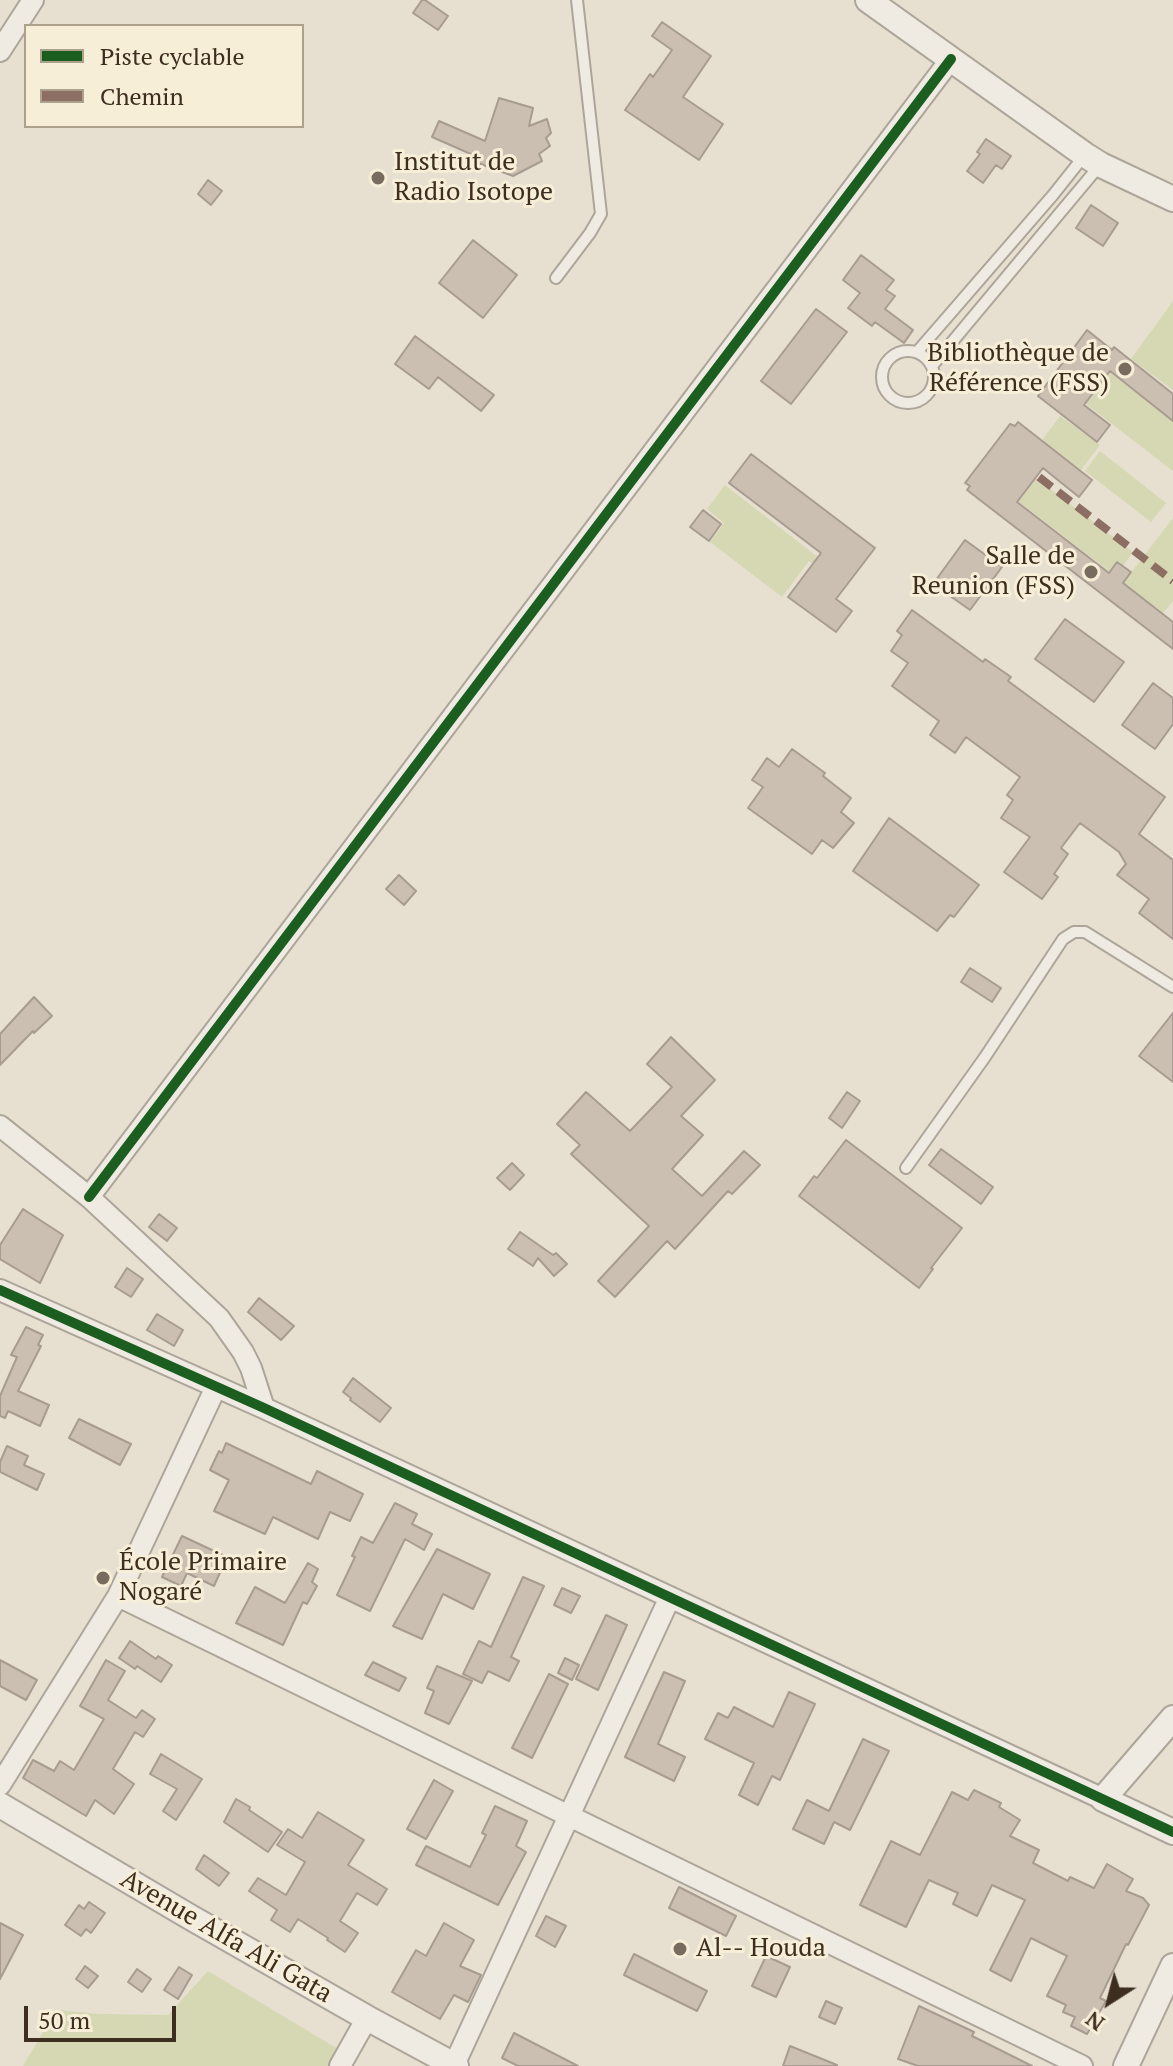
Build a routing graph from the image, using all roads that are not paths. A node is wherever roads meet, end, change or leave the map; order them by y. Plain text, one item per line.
1 (33, 0) edge
2 (577, 0) edge
3 (868, 0) edge
4 (0, 51) edge
5 (951, 59) junction
6 (1093, 160) junction
7 (1173, 199) edge
8 (556, 278) dead end
9 (917, 352) junction
10 (932, 366) junction
11 (1173, 987) edge
12 (0, 1126) edge
13 (906, 1168) dead end
14 (89, 1197) junction
15 (0, 1290) edge
16 (216, 1387) junction
17 (264, 1408) junction
18 (118, 1596) junction
19 (670, 1597) junction
20 (1173, 1718) edge
21 (0, 1785) edge
22 (1103, 1799) junction
23 (3, 1812) edge
24 (569, 1816) junction
25 (1173, 1832) edge
26 (1173, 1966) edge
27 (367, 2018) junction
28 (340, 2066) edge
29 (455, 2066) edge
30 (1082, 2066) edge
31 (1126, 2066) edge

1 - 4 street
2 - 8 lane
3 - 5 street
5 - 6 street
5 - 14 street
6 - 7 street
6 - 9 lane
6 - 10 lane
9 - 10 lane
9 - 10 lane
11 - 13 lane
12 - 14 street
14 - 17 street
15 - 16 street
16 - 17 street
16 - 18 street
17 - 19 street
18 - 21 street
18 - 24 street
19 - 22 street
19 - 24 street
20 - 22 street
22 - 25 street
23 - 27 street, Avenue Alfa Ali Gata
24 - 29 street
24 - 30 street
26 - 31 street
27 - 28 street
27 - 29 street, Avenue Alfa Ali Gata

